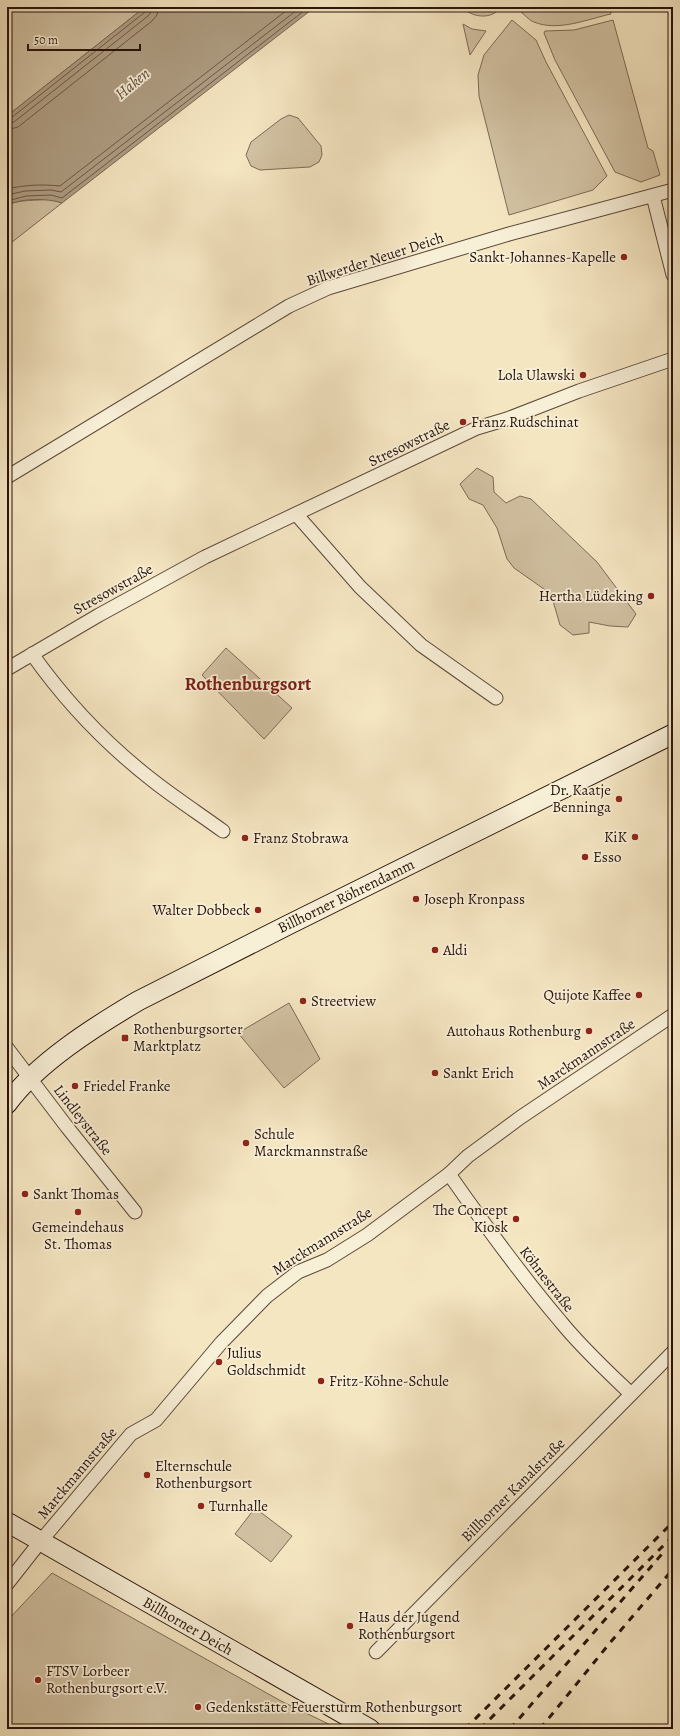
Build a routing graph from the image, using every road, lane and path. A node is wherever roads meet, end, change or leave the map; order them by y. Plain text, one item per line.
1 (673, 190) edge
2 (653, 196) junction
3 (673, 275) edge
4 (673, 359) edge
5 (7, 477) edge
6 (296, 514) junction
7 (32, 654) junction
8 (7, 668) edge
9 (496, 698) dead end
10 (673, 734) edge
11 (223, 831) dead end
12 (673, 1015) edge
13 (7, 1048) edge
14 (30, 1078) junction
15 (7, 1104) edge
16 (449, 1174) junction
17 (135, 1212) dead end
18 (673, 1352) edge
19 (631, 1394) junction
20 (7, 1522) edge
21 (40, 1542) junction
22 (7, 1584) edge
23 (376, 1652) dead end
24 (370, 1729) edge

1 - 2 street, Billwerder Neuer Deich
2 - 3 street
2 - 5 street, Billwerder Neuer Deich
4 - 6 street, Stresowstraße
6 - 7 street, Stresowstraße
6 - 9 street
7 - 8 street, Stresowstraße
7 - 11 street
10 - 14 street, Billhorner Röhrendamm
12 - 16 street, Marckmannstraße
13 - 14 street, Lindleystraße
14 - 15 street, Billhorner Röhrendamm
14 - 17 street, Lindleystraße
16 - 19 street, Köhnestraße
16 - 21 street, Marckmannstraße
18 - 19 street, Billhorner Kanalstraße
19 - 23 street, Billhorner Kanalstraße
20 - 21 street, Billhorner Deich
21 - 22 street, Marckmannstraße
21 - 24 street, Billhorner Deich

